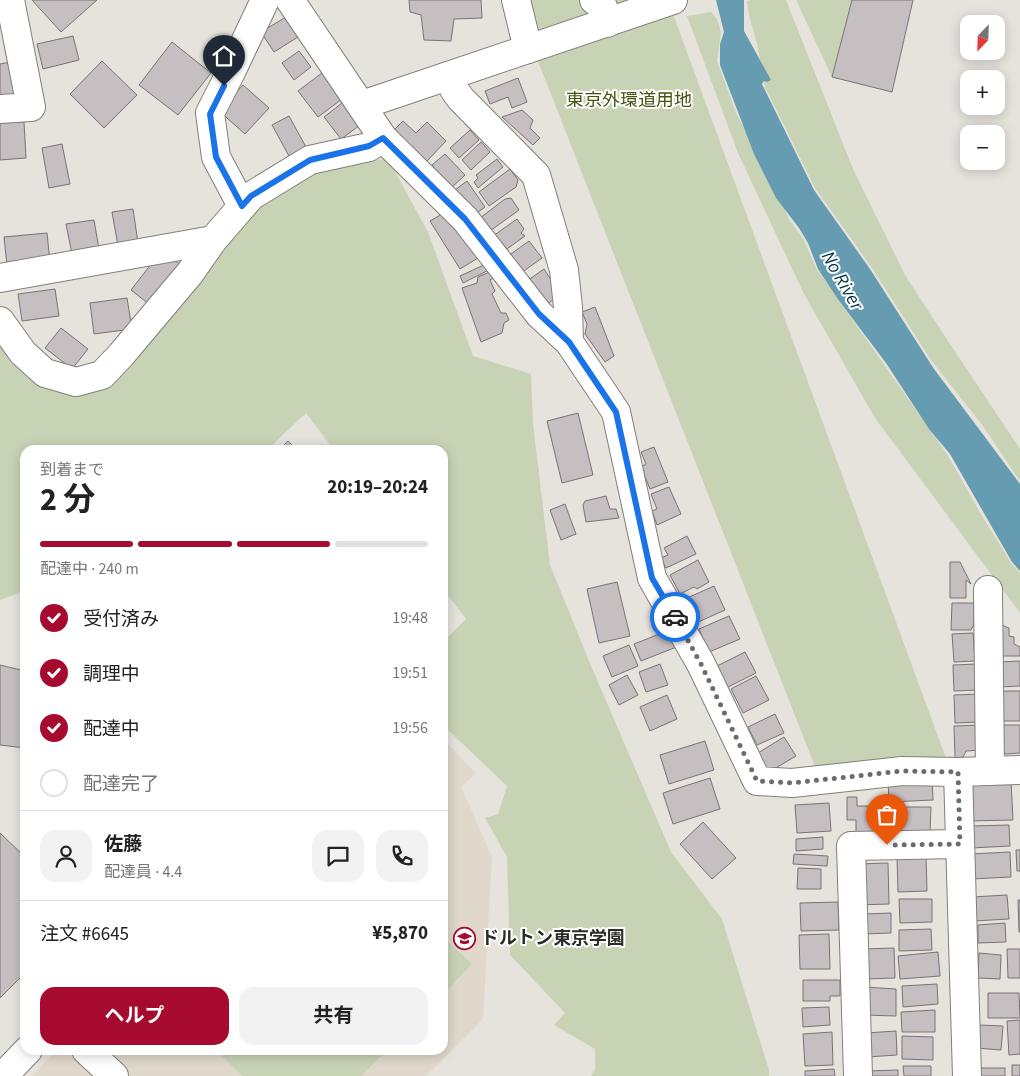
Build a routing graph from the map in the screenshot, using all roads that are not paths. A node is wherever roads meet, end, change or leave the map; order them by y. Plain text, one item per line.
1 (10, 0) edge
2 (265, 0) edge
3 (290, 0) edge
4 (516, 0) edge
5 (673, 0) edge
6 (600, 11) edge
7 (528, 49) junction
8 (448, 76) junction
9 (362, 105) junction
10 (0, 109) edge
11 (383, 138) junction
12 (242, 206) junction
13 (213, 240) junction
14 (0, 278) edge
15 (0, 321) edge
16 (569, 342) junction
17 (988, 590) dead end
18 (1020, 770) edge
19 (990, 771) junction
20 (958, 772) junction
21 (960, 844) junction
22 (23, 1055) edge
23 (91, 1055) edge
24 (3, 1076) edge
25 (114, 1076) edge
26 (858, 1076) edge
27 (967, 1076) edge

1 - 10 street
2 - 12 street
3 - 9 street
4 - 7 street
5 - 6 street
6 - 7 street
7 - 8 street
8 - 9 street
8 - 16 street
9 - 11 street
11 - 12 street
11 - 16 street
12 - 13 street
13 - 14 street
13 - 15 street
16 - 20 street
17 - 19 street
18 - 19 street
19 - 20 street
20 - 21 street
21 - 26 street
21 - 27 street
22 - 24 street
23 - 25 street

